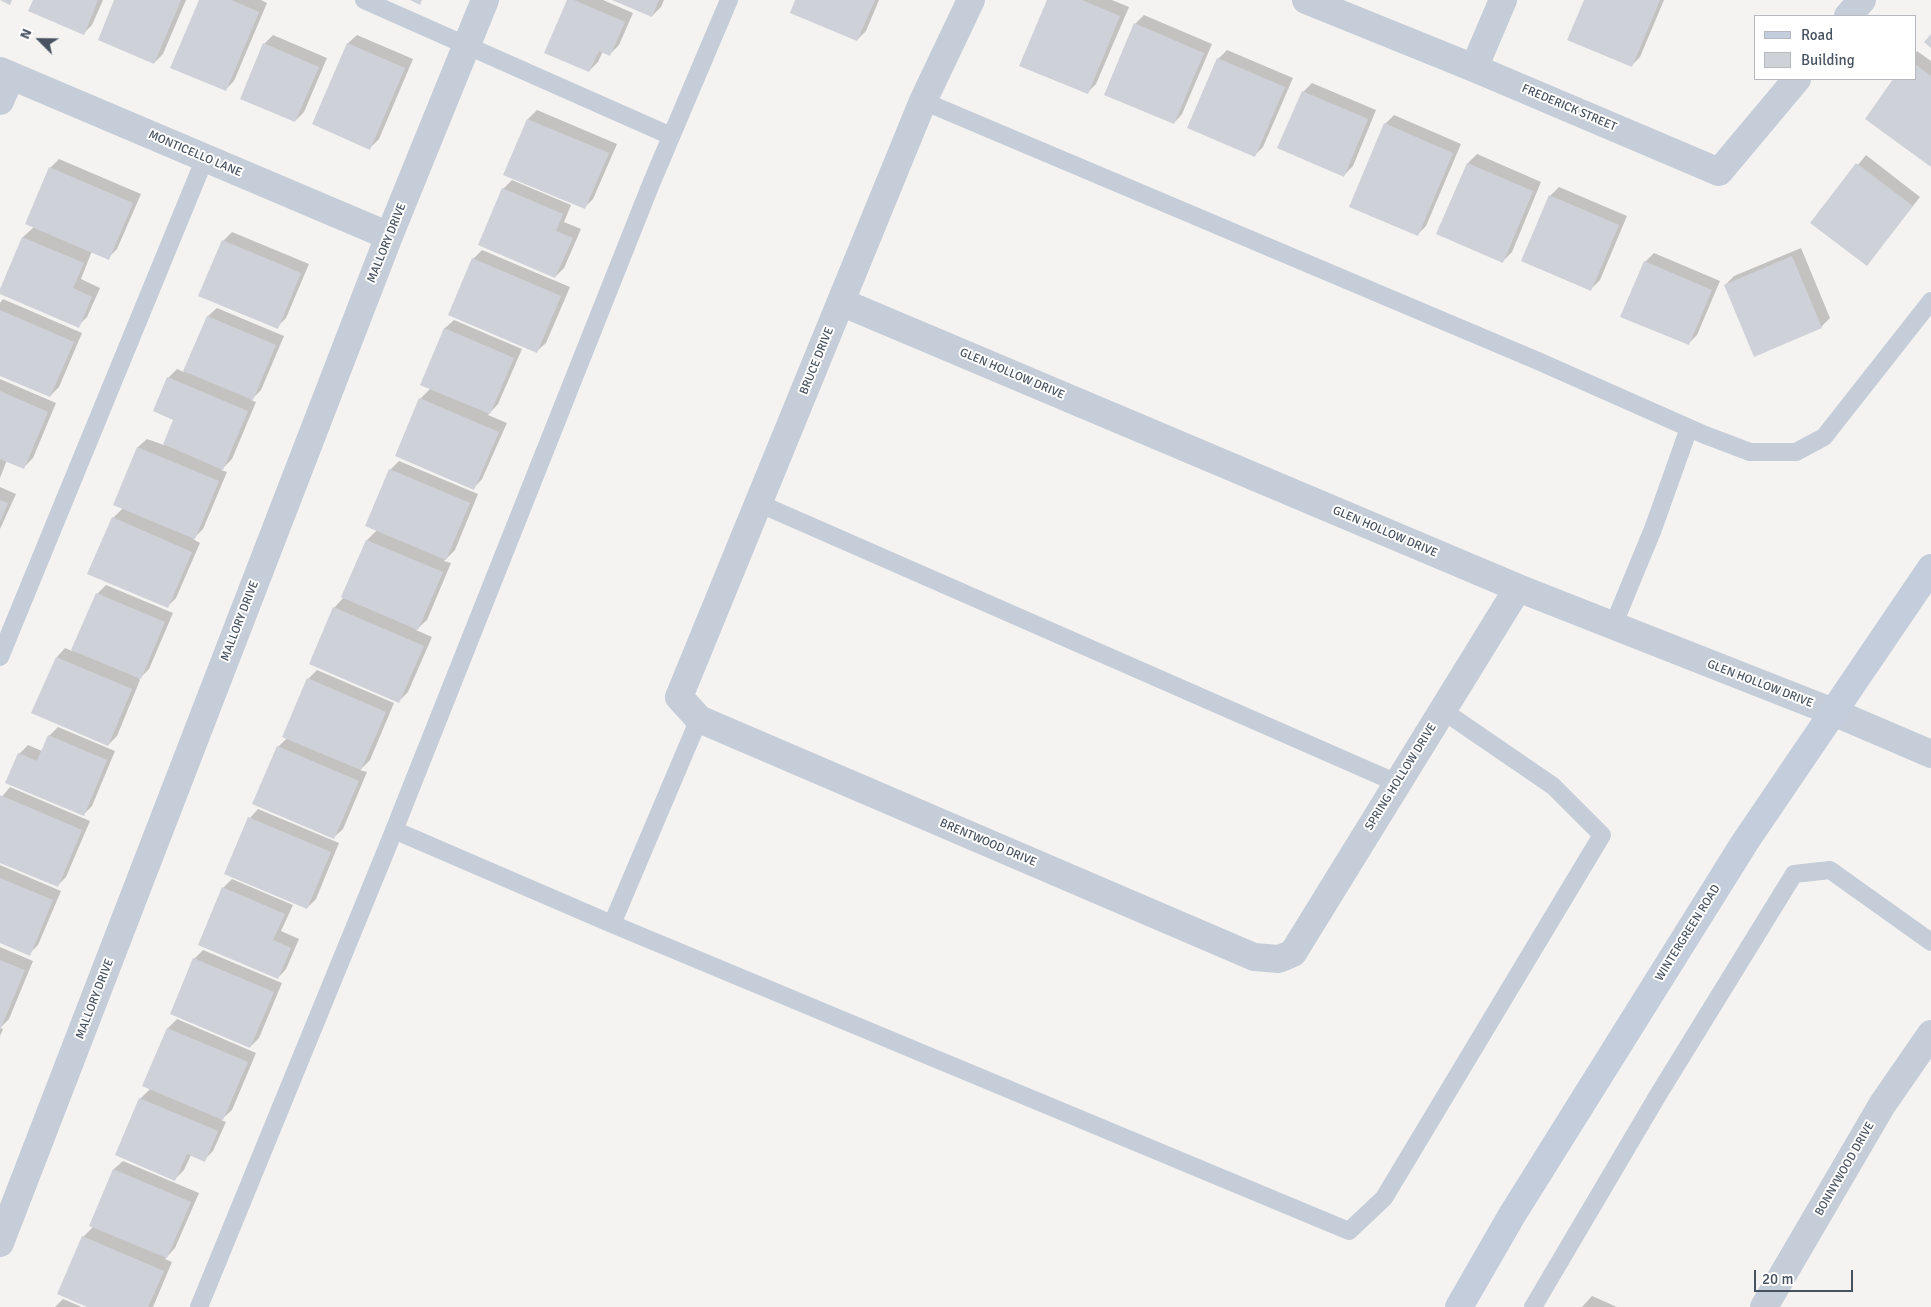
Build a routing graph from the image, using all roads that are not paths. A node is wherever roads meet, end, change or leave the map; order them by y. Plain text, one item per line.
1 (364, 0) edge
2 (485, 0) edge
3 (729, 0) edge
4 (971, 0) edge
5 (1306, 0) edge
6 (1503, 0) edge
7 (1862, 0) edge
8 (1849, 15) edge
9 (467, 44) junction
10 (1474, 68) junction
11 (5, 73) edge
12 (1795, 80) edge
13 (0, 101) edge
14 (923, 101) junction
15 (671, 136) junction
16 (205, 158) junction
17 (389, 236) junction
18 (1931, 301) edge
19 (841, 302) junction
20 (1689, 428) junction
21 (758, 503) junction
22 (1931, 568) edge
23 (1518, 588) junction
24 (1613, 626) junction
25 (0, 657) edge
26 (1442, 710) junction
27 (1833, 712) junction
28 (699, 719) junction
29 (1931, 754) edge
30 (1397, 782) junction
31 (394, 830) junction
32 (612, 924) junction
33 (1931, 942) edge
34 (1279, 959) joint
35 (1931, 1034) edge
36 (0, 1243) edge
37 (199, 1307) edge
38 (1459, 1307) edge
39 (1533, 1307) edge
40 (1764, 1307) edge

1 - 9 lane
2 - 9 street, MALLORY DRIVE
3 - 15 lane
4 - 14 street, BRUCE DRIVE
5 - 10 street, FREDERICK STREET
6 - 10 street
7 - 8 street
9 - 15 lane
9 - 17 street, MALLORY DRIVE
10 - 12 street, FREDERICK STREET
11 - 13 street
11 - 16 street, MONTICELLO LANE
14 - 19 street, BRUCE DRIVE
14 - 20 lane
15 - 31 lane
16 - 17 street, MONTICELLO LANE
16 - 25 lane
17 - 36 street, MALLORY DRIVE
18 - 20 lane
19 - 21 street, BRUCE DRIVE
19 - 23 street, GLEN HOLLOW DRIVE
20 - 24 lane
21 - 28 street, BRUCE DRIVE
21 - 30 lane
22 - 27 street, WINTERGREEN ROAD
23 - 24 street, GLEN HOLLOW DRIVE
23 - 26 street, SPRING HOLLOW DRIVE
24 - 27 street, GLEN HOLLOW DRIVE
26 - 30 street, SPRING HOLLOW DRIVE
26 - 32 lane
27 - 29 street, GLEN HOLLOW DRIVE
27 - 38 street, WINTERGREEN ROAD
28 - 32 lane
28 - 34 street, BRENTWOOD DRIVE
30 - 34 street, SPRING HOLLOW DRIVE
31 - 32 lane
31 - 37 lane
33 - 39 lane
35 - 40 street, BONNYWOOD DRIVE

